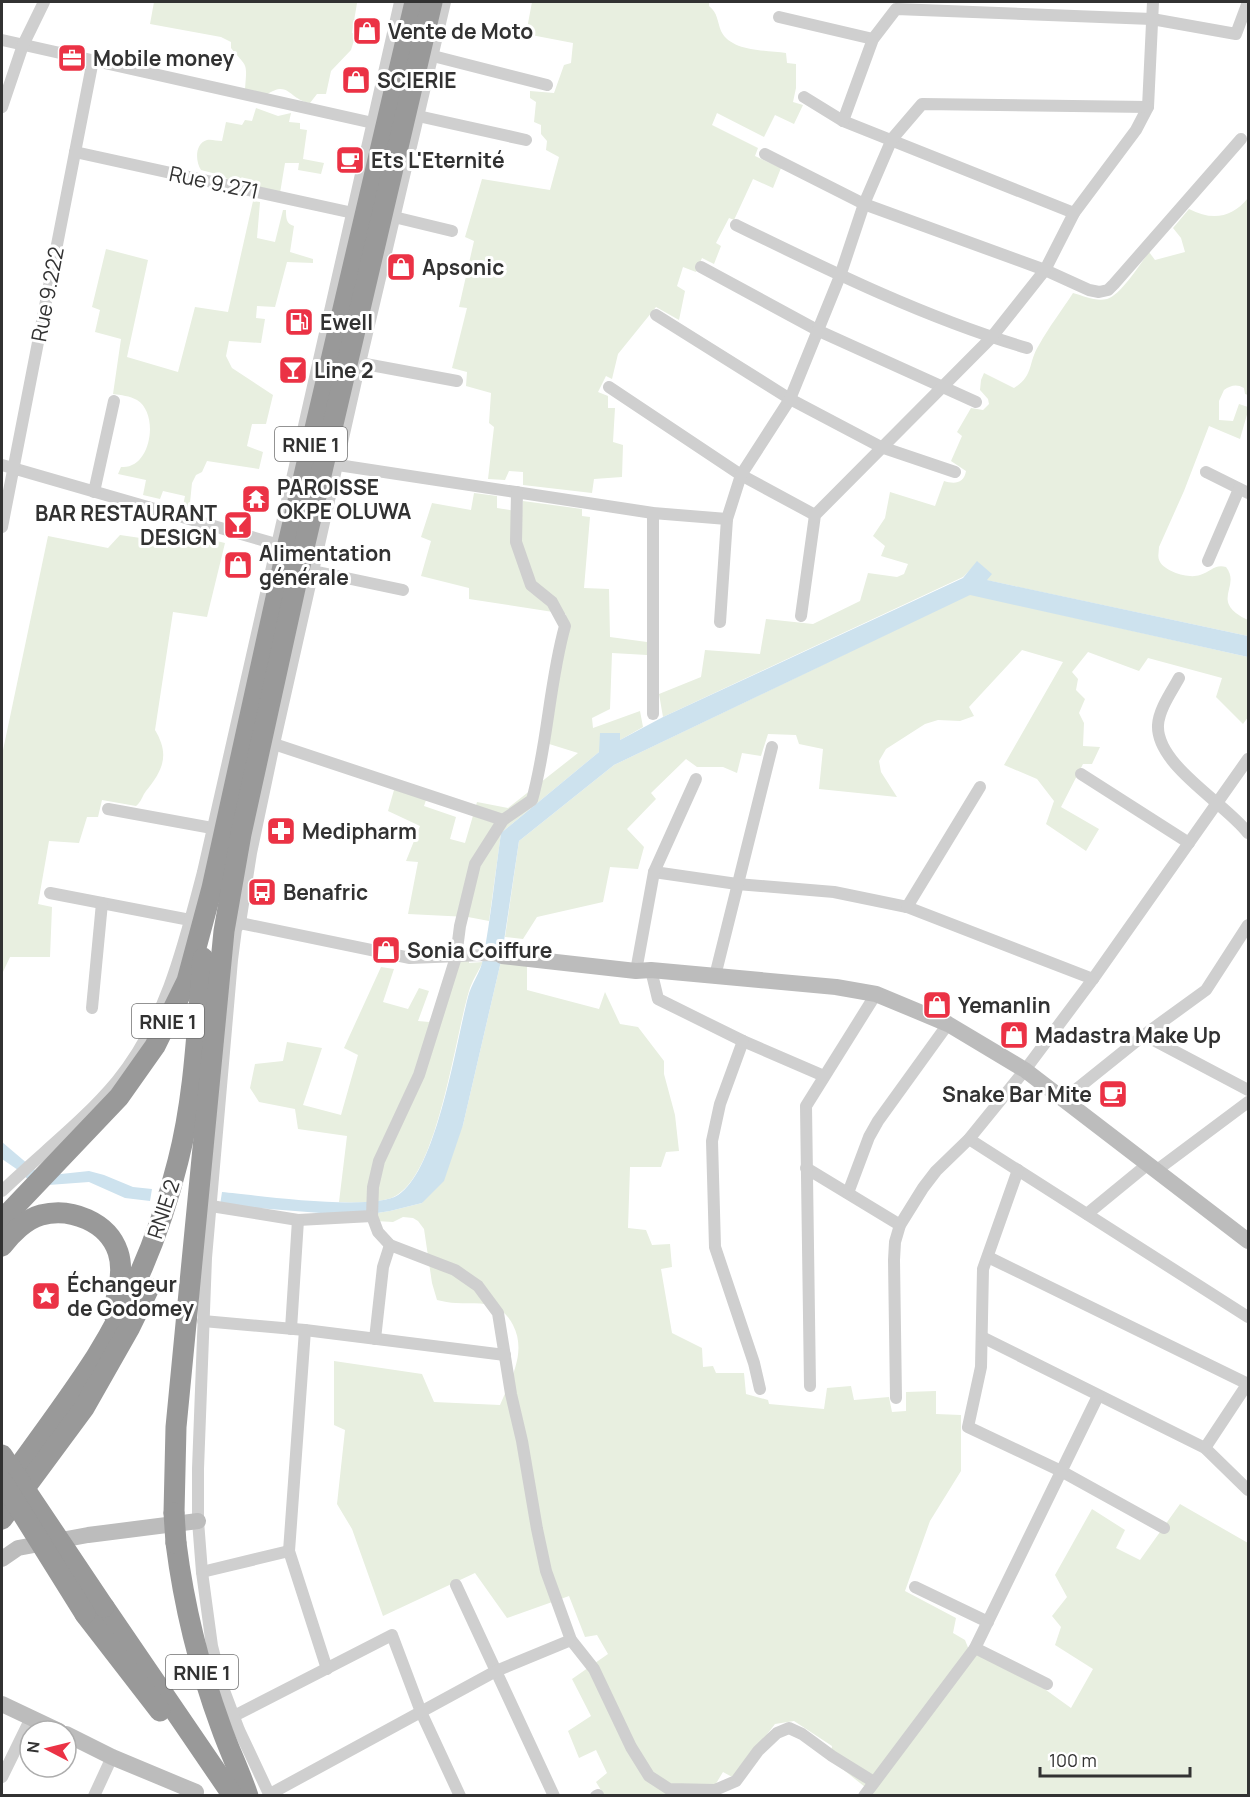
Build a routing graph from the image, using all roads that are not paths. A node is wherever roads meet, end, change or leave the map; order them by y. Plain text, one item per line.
1 (44, 2) edge
2 (400, 2) edge
3 (415, 2) edge
4 (432, 2) edge
5 (445, 2) edge
6 (1153, 2) edge
7 (1248, 2) edge
8 (906, 6) edge
9 (779, 17) dead end
10 (1152, 20) junction
11 (873, 39) junction
12 (2, 40) edge
13 (23, 45) junction
14 (433, 56) junction
15 (93, 60) junction
16 (547, 85) dead end
17 (804, 97) dead end
18 (2, 107) edge
19 (1148, 107) junction
20 (418, 116) junction
21 (843, 121) junction
22 (373, 123) junction
23 (1241, 139) dead end
24 (526, 140) dead end
25 (892, 140) junction
26 (75, 152) junction
27 (765, 154) dead end
28 (864, 204) junction
29 (353, 213) junction
30 (1074, 213) junction
31 (394, 217) junction
32 (736, 225) dead end
33 (452, 231) dead end
34 (701, 267) dead end
35 (1045, 270) junction
36 (840, 276) junction
37 (656, 315) dead end
38 (819, 331) junction
39 (990, 338) junction
40 (1027, 348) dead end
41 (360, 363) junction
42 (457, 381) dead end
43 (944, 386) junction
44 (609, 387) dead end
45 (790, 399) junction
46 (114, 401) dead end
47 (976, 402) dead end
48 (881, 447) junction
49 (338, 465) junction
50 (7, 467) edge
51 (955, 472) dead end
52 (1206, 472) dead end
53 (741, 475) junction
54 (1244, 491) edge
55 (94, 492) junction
56 (517, 492) junction
57 (653, 513) junction
58 (815, 515) junction
59 (727, 519) junction
60 (2, 527) edge
61 (276, 544) junction
62 (1208, 561) dead end
63 (313, 571) junction
64 (403, 590) dead end
65 (801, 616) dead end
66 (720, 622) dead end
67 (1179, 678) dead end
68 (653, 714) dead end
69 (274, 744) junction
70 (772, 747) dead end
71 (1248, 759) edge
72 (1081, 774) dead end
73 (696, 779) dead end
74 (980, 787) dead end
75 (1218, 803) junction
76 (108, 809) dead end
77 (503, 820) junction
78 (212, 828) junction
79 (1248, 833) edge
80 (1189, 843) junction
81 (207, 851) junction
82 (654, 872) junction
83 (737, 884) junction
84 (212, 888) junction
85 (50, 894) dead end
86 (102, 903) junction
87 (907, 907) junction
88 (190, 920) junction
89 (240, 923) junction
90 (1248, 925) edge
91 (502, 956) joint
92 (456, 957) junction
93 (644, 971) junction
94 (715, 976) junction
95 (1093, 979) junction
96 (876, 994) junction
97 (92, 1008) dead end
98 (948, 1024) junction
99 (1144, 1035) junction
100 (743, 1041) junction
101 (1025, 1070) junction
102 (824, 1076) junction
103 (1248, 1090) edge
104 (1063, 1100) junction
105 (1248, 1102) edge
106 (204, 1116) junction
107 (969, 1139) junction
108 (1153, 1167) junction
109 (806, 1168) junction
110 (1018, 1170) junction
111 (2, 1191) edge
112 (848, 1193) junction
113 (211, 1206) junction
114 (1087, 1214) junction
115 (372, 1216) junction
116 (2, 1220) edge
117 (298, 1220) junction
118 (900, 1225) junction
119 (1247, 1237) edge
120 (390, 1245) junction
121 (2, 1246) edge
122 (988, 1257) junction
123 (1248, 1317) edge
124 (203, 1321) junction
125 (291, 1329) junction
126 (305, 1330) junction
127 (982, 1337) junction
128 (375, 1339) junction
129 (505, 1355) junction
130 (96, 1357) junction
131 (1248, 1383) edge
132 (810, 1386) dead end
133 (760, 1389) dead end
134 (1098, 1396) junction
135 (896, 1398) dead end
136 (1205, 1448) junction
137 (2, 1455) edge
138 (1061, 1471) junction
139 (2, 1481) edge
140 (2, 1490) edge
141 (1248, 1490) edge
142 (2, 1519) edge
143 (198, 1521) junction
144 (1164, 1528) dead end
145 (289, 1551) junction
146 (2, 1559) edge
147 (201, 1572) junction
148 (456, 1585) dead end
149 (915, 1587) dead end
150 (95, 1610) junction
151 (988, 1622) junction
152 (571, 1640) junction
153 (975, 1648) junction
154 (327, 1670) junction
155 (496, 1671) junction
156 (1047, 1684) dead end
157 (2, 1704) edge
158 (421, 1713) junction
159 (234, 1716) junction
160 (31, 1718) joint
161 (78, 1740) edge
162 (112, 1757) junction
163 (2, 1777) edge
164 (874, 1782) junction
165 (195, 1794) edge
166 (270, 1795) edge
167 (94, 1796) edge
168 (220, 1796) edge
169 (233, 1796) edge
170 (248, 1796) edge
171 (460, 1796) edge
172 (554, 1796) edge
173 (864, 1796) edge

1 - 13 street
2 - 22 street
3 - 84 highway, RNIE 1
4 - 106 highway, RNIE 1
5 - 14 street
6 - 10 street
7 - 10 street
8 - 10 street
8 - 11 street
9 - 11 street
10 - 19 street
11 - 21 street
12 - 13 street
13 - 15 street
13 - 18 street
14 - 16 street
14 - 20 street
15 - 22 street
15 - 26 street, Rue 9.222
17 - 21 street
19 - 25 street
19 - 30 street
20 - 24 street
20 - 31 street
21 - 25 street
22 - 29 street
23 - 35 street
25 - 28 street
25 - 30 street
26 - 29 street, Rue 9.271
26 - 50 street, Rue 9.222
27 - 28 street
28 - 35 street
28 - 36 street
29 - 61 street
30 - 35 street
31 - 33 street
31 - 41 street
32 - 36 street
34 - 38 street
35 - 39 street
36 - 38 street
36 - 39 street
37 - 45 street
38 - 43 street
38 - 45 street
39 - 40 street
39 - 43 street
41 - 42 street
41 - 49 street
43 - 47 street
43 - 48 street
44 - 53 street
45 - 48 street
45 - 53 street
46 - 55 street
48 - 51 street
48 - 58 street
49 - 56 street
49 - 63 street
50 - 55 street
50 - 60 street, Rue 9.222
52 - 54 street
53 - 58 street
53 - 59 street
54 - 62 street
55 - 61 street
56 - 57 street
56 - 77 street
57 - 59 street
57 - 68 street
58 - 65 street
59 - 66 street
61 - 78 street
63 - 64 street
63 - 69 street
67 - 75 street
69 - 77 street
69 - 89 street
70 - 83 street
71 - 75 street
72 - 80 street
73 - 82 street
74 - 87 street
75 - 79 street
75 - 80 street
76 - 78 street
77 - 92 street
78 - 81 street
80 - 95 street
81 - 84 highway
81 - 88 street
82 - 83 street
82 - 93 street
83 - 87 street
83 - 94 street
84 - 116 highway, RNIE 1
84 - 130 highway, RNIE 2 / RNIE 2
85 - 86 street
86 - 88 street
86 - 97 street
87 - 95 street
88 - 111 street
89 - 92 street
89 - 113 street
90 - 99 street
91 - 92 street
91 - 93 street
92 - 115 street
93 - 94 street
93 - 100 street
94 - 96 street
95 - 101 street
96 - 98 street
96 - 102 street
98 - 101 street
98 - 112 street
99 - 103 street
99 - 104 street
100 - 102 street
100 - 133 street
101 - 104 street
101 - 107 street
102 - 109 street
104 - 108 street
105 - 108 street
106 - 142 highway, RNIE 2 / RNIE 2
106 - 170 highway, RNIE 1, bridge
107 - 110 street
107 - 118 street
108 - 114 street
108 - 119 street
109 - 112 street
109 - 132 street
110 - 114 street
110 - 122 street
112 - 118 street
113 - 117 street
113 - 124 street
114 - 123 street
115 - 117 street
115 - 120 street
117 - 125 street
118 - 135 street
120 - 128 street
120 - 129 street
121 - 130 highway
122 - 127 street
122 - 131 street
124 - 125 street
124 - 143 street
125 - 126 street
126 - 128 street
126 - 145 street
127 - 134 street
127 - 138 street
128 - 129 street
129 - 152 street
130 - 140 highway, RNIE 2 / RNIE 2
131 - 136 street
134 - 136 street
134 - 138 street
136 - 141 street
137 - 150 highway, bridge
138 - 144 street
138 - 151 street
139 - 150 highway, RNIE 1, bridge
143 - 146 street
143 - 147 street
145 - 147 street
145 - 154 street
147 - 159 street
148 - 155 street
149 - 151 street
150 - 168 highway, RNIE 1
150 - 169 highway
151 - 153 street
152 - 155 street
152 - 164 street
153 - 156 street
153 - 164 street
154 - 158 street
154 - 159 street
155 - 158 street
155 - 172 street
157 - 160 street
158 - 166 street
158 - 171 street
159 - 166 street
160 - 163 street
161 - 162 street
162 - 165 street
162 - 167 street
164 - 173 street

